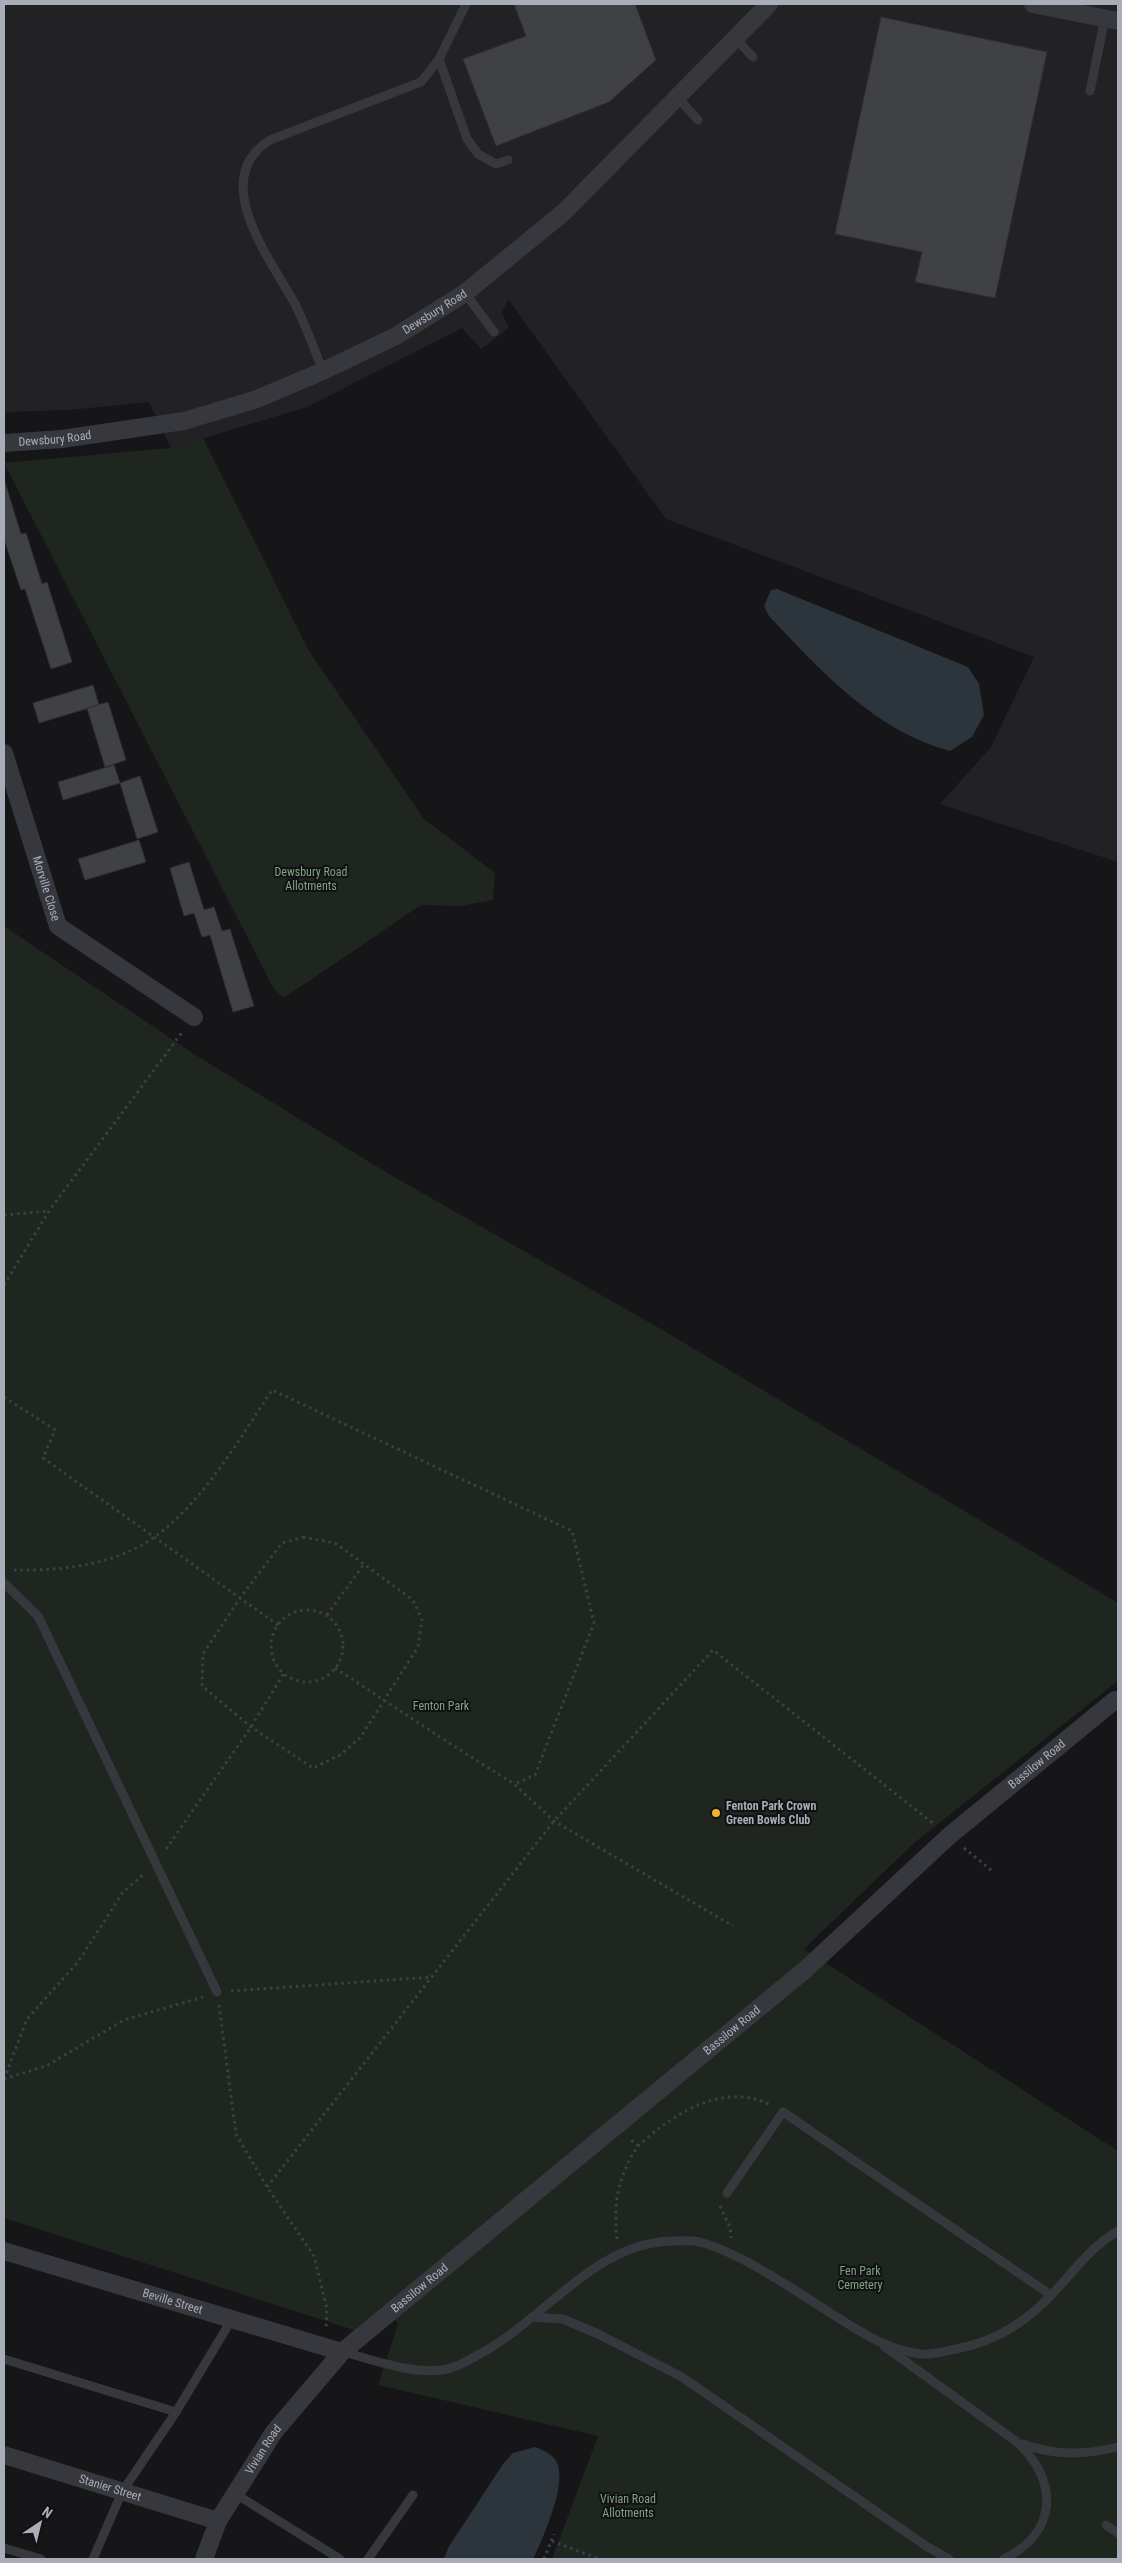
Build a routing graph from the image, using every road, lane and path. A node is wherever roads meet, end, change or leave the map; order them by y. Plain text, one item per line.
1 (466, 4) edge
2 (769, 4) edge
3 (1036, 4) edge
4 (1088, 9) edge
5 (1112, 20) edge
6 (735, 38) junction
7 (753, 57) dead end
8 (439, 59) junction
9 (1090, 91) dead end
10 (677, 97) junction
11 (698, 120) dead end
12 (508, 160) dead end
13 (465, 293) junction
14 (494, 332) dead end
15 (323, 371) junction
16 (4, 443) edge
17 (4, 753) edge
18 (194, 1017) joint
19 (49, 1211) junction
20 (4, 1214) edge
21 (4, 1285) edge
22 (4, 1397) edge
23 (152, 1538) junction
24 (364, 1564) junction
25 (12, 1570) dead end
26 (4, 1583) edge
27 (240, 1598) junction
28 (327, 1616) junction
29 (278, 1625) junction
30 (335, 1668) junction
31 (284, 1673) junction
32 (1115, 1700) dead end
33 (385, 1701) junction
34 (252, 1727) junction
35 (514, 1784) junction
36 (554, 1821) junction
37 (949, 1836) junction
38 (156, 1863) junction
39 (991, 1870) dead end
40 (733, 1926) dead end
41 (432, 1977) junction
42 (217, 1992) junction
43 (4, 2079) edge
44 (783, 2112) junction
45 (617, 2126) junction
46 (638, 2146) junction
47 (267, 2187) junction
48 (727, 2193) joint
49 (1118, 2231) edge
50 (4, 2251) edge
51 (729, 2252) junction
52 (618, 2254) junction
53 (1051, 2295) junction
54 (532, 2317) junction
55 (232, 2319) junction
56 (879, 2343) junction
57 (324, 2346) junction
58 (342, 2352) junction
59 (4, 2358) edge
60 (176, 2412) junction
61 (1017, 2442) junction
62 (1118, 2447) edge
63 (4, 2454) edge
64 (122, 2492) junction
65 (234, 2493) junction
66 (413, 2496) dead end
67 (218, 2521) junction
68 (1106, 2525) dead end
69 (1118, 2533) edge
70 (554, 2534) dead end
71 (552, 2541) junction
72 (4, 2548) edge
73 (940, 2554) junction
74 (41, 2559) edge
75 (93, 2559) edge
76 (204, 2559) edge
77 (341, 2559) edge
78 (368, 2559) edge
79 (544, 2559) edge
80 (598, 2559) edge
81 (949, 2559) edge
82 (956, 2559) edge
83 (1004, 2559) edge

1 - 8 lane
2 - 6 street, Dewsbury Road
3 - 4 street
4 - 5 street
5 - 9 lane
6 - 7 lane
6 - 10 street, Dewsbury Road
8 - 12 lane
8 - 15 lane
10 - 11 lane
10 - 13 street, Dewsbury Road
13 - 14 lane
13 - 15 street, Dewsbury Road
15 - 16 street, Dewsbury Road
17 - 18 street, Morville Close
18 - 19 path
19 - 20 path
19 - 21 path
22 - 23 path
23 - 25 path
23 - 27 path
23 - 35 path
24 - 27 path
24 - 28 path
24 - 33 path
26 - 38 lane
27 - 29 path
27 - 34 path
28 - 29 path
28 - 30 path
29 - 31 path
30 - 31 path
30 - 33 path
31 - 34 path
32 - 37 street, Bassilow Road
33 - 34 path
33 - 35 path
34 - 38 path
35 - 36 path
36 - 37 path
36 - 40 path
36 - 41 path
37 - 39 path
37 - 45 street, Bassilow Road
38 - 42 lane
38 - 43 path
41 - 42 path
41 - 47 path
42 - 43 path
42 - 47 path
44 - 46 path
44 - 48 lane
44 - 53 lane
45 - 46 path
45 - 58 street, Bassilow Road
46 - 52 path
47 - 57 path
48 - 51 path
49 - 53 lane
50 - 55 street, Beville Street
51 - 52 lane
51 - 56 lane
52 - 54 lane
53 - 56 lane
54 - 58 lane
54 - 73 lane
55 - 57 street, Beville Street
55 - 60 lane
56 - 61 lane
57 - 58 street, Beville Street
58 - 65 street, Vivian Road
59 - 60 lane
60 - 64 lane
61 - 62 lane
61 - 83 lane
63 - 64 street, Stanier Street
64 - 67 street, Stanier Street
64 - 75 lane
65 - 67 street, Vivian Road
65 - 77 lane
66 - 78 lane
67 - 76 street, Vivian Road
68 - 69 lane
70 - 71 path
71 - 79 path
71 - 80 path
72 - 74 lane
73 - 81 lane
73 - 82 lane

